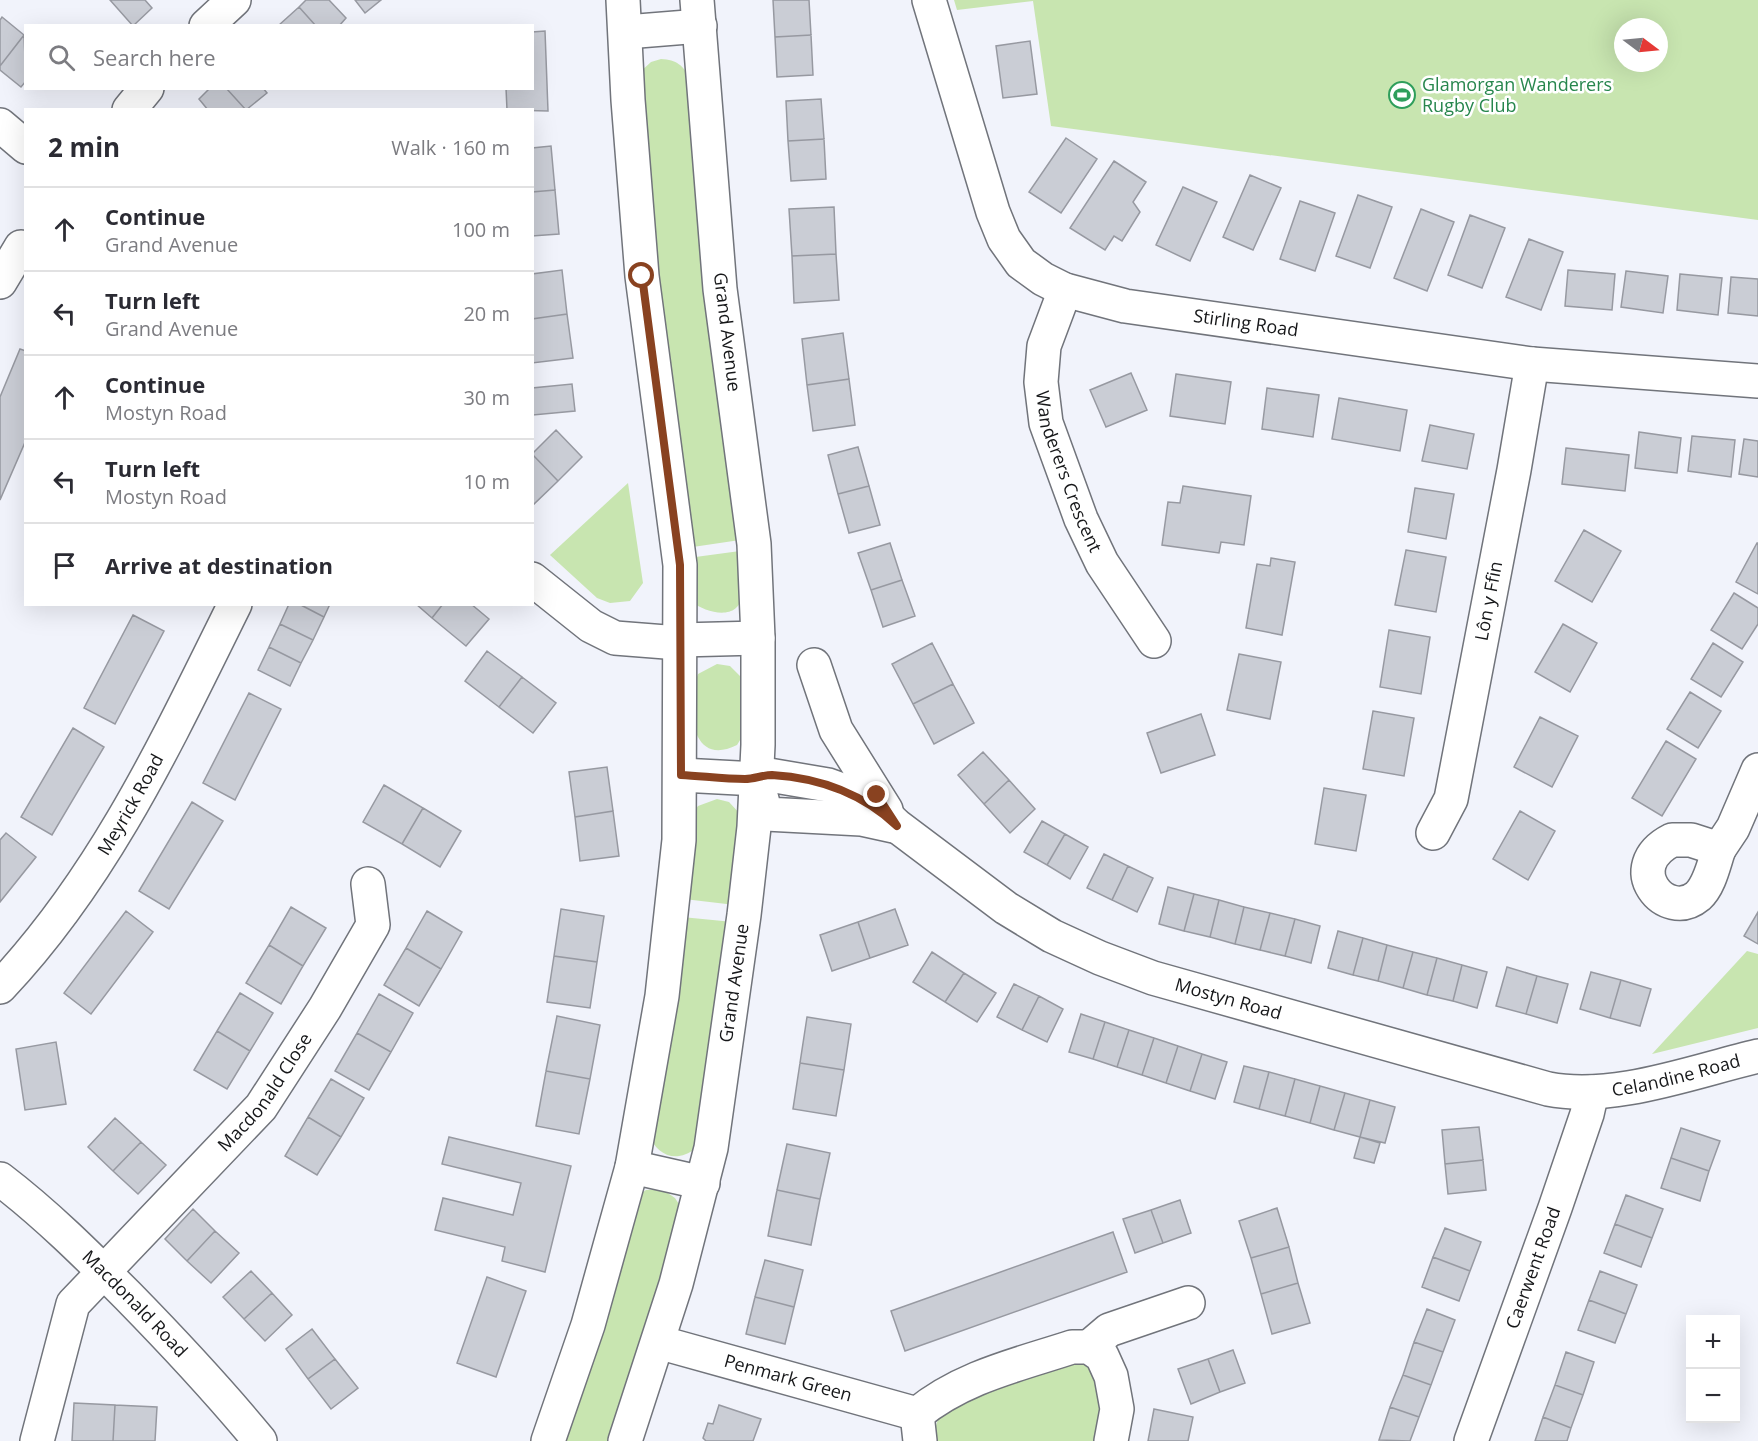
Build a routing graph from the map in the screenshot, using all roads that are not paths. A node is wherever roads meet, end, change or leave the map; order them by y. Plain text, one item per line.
1 (234, 0) edge
2 (623, 0) edge
3 (929, 0) edge
4 (698, 13) edge
5 (208, 24) edge
6 (626, 32) junction
7 (145, 90) edge
8 (131, 108) edge
9 (0, 125) edge
10 (24, 145) edge
11 (21, 247) dead end
12 (0, 282) edge
13 (1065, 290) junction
14 (1532, 364) junction
15 (1758, 381) edge
16 (534, 581) edge
17 (234, 606) edge
18 (759, 638) junction
19 (680, 640) junction
20 (1154, 641) dead end
21 (814, 665) dead end
22 (1758, 770) edge
23 (681, 775) junction
24 (757, 779) junction
25 (897, 826) junction
26 (1433, 833) dead end
27 (1719, 849) dead end
28 (368, 884) dead end
29 (0, 987) edge
30 (1758, 1056) edge
31 (1592, 1092) junction
32 (632, 1167) junction
33 (0, 1179) edge
34 (703, 1183) junction
35 (104, 1272) junction
36 (1188, 1303) dead end
37 (658, 1342) junction
38 (1089, 1347) junction
39 (919, 1427) edge
40 (37, 1441) edge
41 (260, 1441) edge
42 (548, 1441) edge
43 (625, 1441) edge
44 (1111, 1441) edge
45 (1471, 1441) edge

1 - 5 street
2 - 6 street
3 - 13 street, Stirling Road
4 - 6 street, Grand Avenue
4 - 18 street, Grand Avenue
6 - 19 street
7 - 8 street
9 - 10 street
11 - 12 street
13 - 14 street, Stirling Road
13 - 20 street, Wanderers Crescent
14 - 15 street, Stirling Road
14 - 26 street, Lôn y Ffin
16 - 19 street
17 - 29 street, Meyrick Road
18 - 19 street
18 - 24 street, Grand Avenue
19 - 23 street
21 - 25 street, Mostyn Road
22 - 27 street
23 - 24 street
23 - 32 street
24 - 25 street, Mostyn Road
24 - 34 street, Grand Avenue
25 - 31 street, Mostyn Road
28 - 35 street, Macdonald Close
30 - 31 street, Celandine Road
31 - 45 street, Caerwent Road
32 - 34 street
32 - 42 street
33 - 35 street, Macdonald Road
34 - 37 street, Grand Avenue
35 - 40 street, Macdonald Close
35 - 41 street, Macdonald Road
36 - 38 street, Penmark Green
37 - 39 street, Penmark Green
37 - 43 street, Grand Avenue
38 - 39 street, Penmark Green
38 - 44 street

